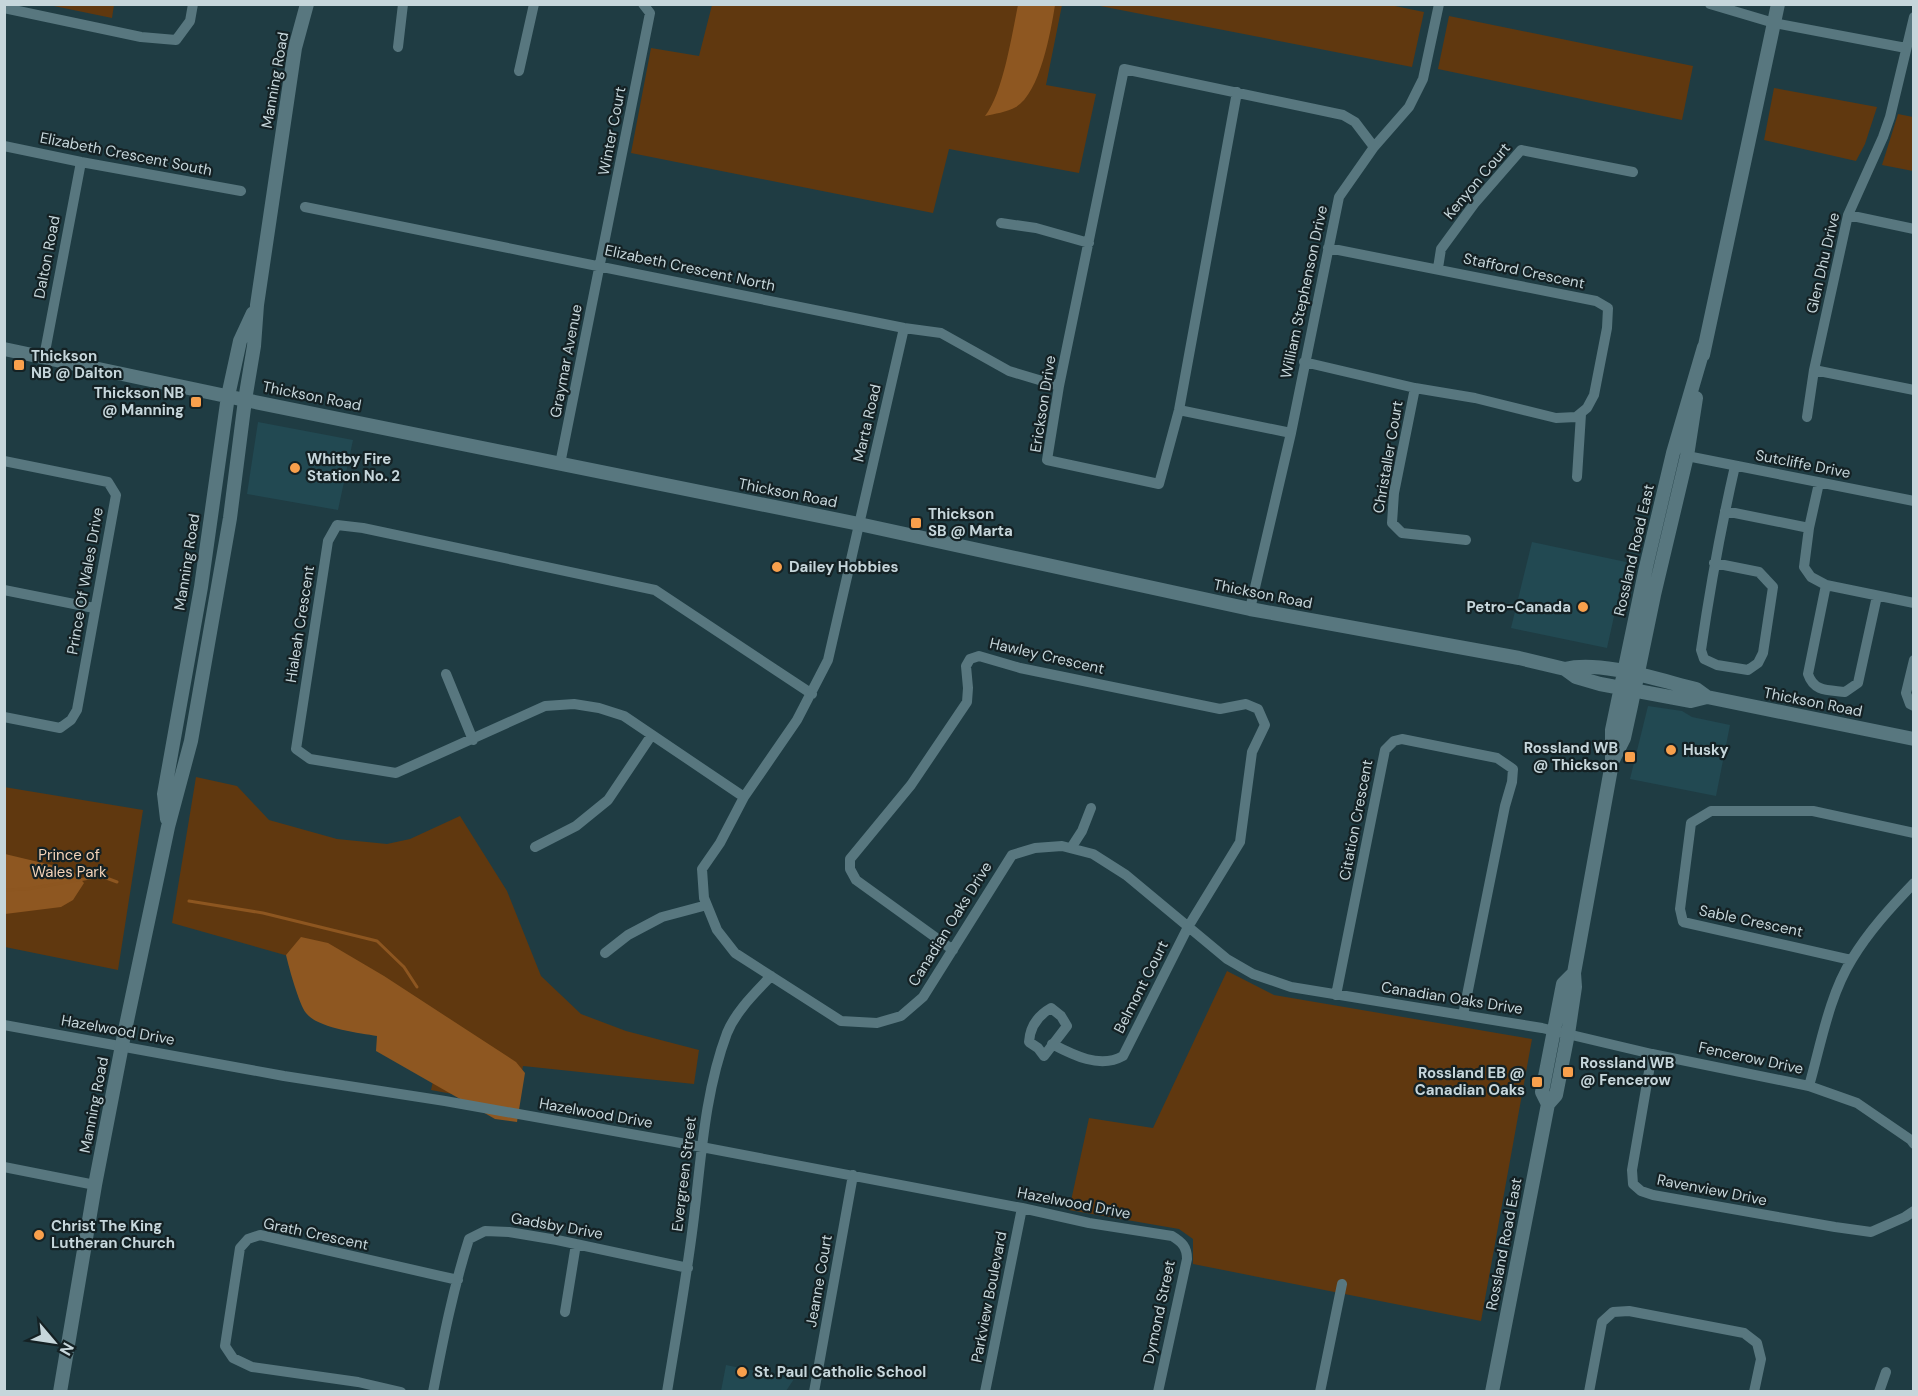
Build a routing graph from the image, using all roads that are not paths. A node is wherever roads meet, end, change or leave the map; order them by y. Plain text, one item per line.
1 (193, 4) edge
2 (307, 4) edge
3 (403, 4) edge
4 (534, 4) edge
5 (643, 4) edge
6 (1439, 4) edge
7 (1710, 4) edge
8 (1778, 4) edge
9 (4, 8) edge
10 (1914, 16) edge
11 (1774, 23) junction
12 (398, 47) dead end
13 (1906, 48) junction
14 (519, 71) dead end
15 (1237, 92) junction
16 (4, 146) edge
17 (1374, 147) junction
18 (81, 162) junction
19 (1634, 172) dead end
20 (241, 191) dead end
21 (305, 207) dead end
22 (1848, 215) junction
23 (1001, 223) dead end
24 (1914, 230) edge
25 (1089, 243) junction
26 (1328, 248) junction
27 (600, 265) junction
28 (1438, 268) junction
29 (257, 305) junction
30 (904, 328) junction
31 (1704, 347) junction
32 (4, 349) edge
33 (44, 357) junction
34 (1304, 362) junction
35 (1814, 370) junction
36 (1059, 386) junction
37 (1415, 388) junction
38 (1914, 390) edge
39 (228, 396) junction
40 (244, 400) junction
41 (1179, 410) junction
42 (1581, 414) junction
43 (1807, 417) dead end
44 (1291, 434) junction
45 (1687, 456) junction
46 (4, 461) edge
47 (560, 464) junction
48 (1735, 466) junction
49 (1577, 477) dead end
50 (1819, 483) junction
51 (1914, 501) edge
52 (1725, 511) junction
53 (859, 524) junction
54 (1809, 528) junction
55 (1467, 540) dead end
56 (1714, 563) junction
57 (1826, 585) junction
58 (4, 590) edge
59 (1877, 596) junction
60 (1914, 603) edge
61 (94, 608) junction
62 (1251, 609) junction
63 (1914, 660) edge
64 (1564, 669) junction
65 (446, 674) dead end
66 (1631, 674) junction
67 (1628, 689) junction
68 (812, 694) junction
69 (1707, 697) junction
70 (1914, 706) edge
71 (4, 717) edge
72 (651, 736) junction
73 (1914, 739) edge
74 (472, 740) junction
75 (744, 797) junction
76 (1091, 808) dead end
77 (168, 827) junction
78 (1914, 833) edge
79 (535, 847) dead end
80 (1071, 848) junction
81 (1914, 884) edge
82 (707, 905) junction
83 (1188, 927) junction
84 (953, 950) junction
85 (605, 953) dead end
86 (1851, 960) junction
87 (771, 976) junction
88 (1336, 994) junction
89 (1463, 1015) junction
90 (4, 1025) edge
91 (1561, 1032) junction
92 (1052, 1044) dead end
93 (122, 1046) junction
94 (1652, 1054) junction
95 (1809, 1086) junction
96 (1914, 1144) edge
97 (702, 1148) junction
98 (4, 1167) edge
99 (853, 1175) junction
100 (95, 1185) junction
101 (1022, 1208) junction
102 (1914, 1211) edge
103 (1180, 1241) joint
104 (576, 1244) junction
105 (687, 1268) junction
106 (458, 1280) junction
107 (1342, 1284) dead end
108 (566, 1312) dead end
109 (1886, 1372) dead end
110 (60, 1392) edge
111 (401, 1392) edge
112 (434, 1392) edge
113 (666, 1392) edge
114 (814, 1392) edge
115 (985, 1392) edge
116 (1158, 1392) edge
117 (1320, 1392) edge
118 (1492, 1392) edge
119 (1589, 1392) edge
120 (1754, 1392) edge
121 (1879, 1392) edge

1 - 9 street
2 - 29 main road, Manning Road
3 - 12 street
4 - 14 street
5 - 27 street, Winter Court
6 - 17 street, William Stephenson Drive
7 - 11 street
8 - 11 main road, Rossland Road East
10 - 13 street, Glen Dhu Drive
11 - 13 street
11 - 31 main road, Rossland Road East
13 - 22 street, Glen Dhu Drive
15 - 17 street, Erickson Drive
15 - 25 street, Erickson Drive
15 - 41 street, Erickson Drive
16 - 18 street, Elizabeth Crescent South
17 - 26 street, William Stephenson Drive
18 - 20 street, Elizabeth Crescent South
18 - 33 street, Dalton Road
19 - 28 street, Kenyon Court
21 - 27 street, Elizabeth Crescent North
22 - 24 street
22 - 35 street, Glen Dhu Drive
23 - 25 street
25 - 36 street, Erickson Drive
26 - 28 street, Stafford Crescent
26 - 34 street, William Stephenson Drive
27 - 30 street, Elizabeth Crescent North
27 - 47 street, Graymar Avenue
28 - 42 street, Stafford Crescent
29 - 39 main road, Manning Road
29 - 40 main road, Manning Road
30 - 36 street, Elizabeth Crescent North
30 - 53 street, Marta Road
31 - 45 main road, Rossland Road East
31 - 66 main road, Rossland Road East
32 - 33 main road, Thickson Road
33 - 39 main road, Thickson Road
34 - 37 street
34 - 44 street, William Stephenson Drive
35 - 38 street
35 - 43 street, Glen Dhu Drive
36 - 41 street, Erickson Drive
37 - 42 street
37 - 55 street, Christaller Court
39 - 40 main road, Thickson Road
39 - 77 main road, Manning Road
40 - 47 main road, Thickson Road
40 - 77 main road, Manning Road
41 - 44 street
42 - 49 street
44 - 62 street, William Stephenson Drive
45 - 48 street, Sutcliffe Drive
45 - 66 main road, Rossland Road East
46 - 61 street, Prince Of Wales Drive
47 - 53 main road, Thickson Road
48 - 50 street, Sutcliffe Drive
48 - 52 street
50 - 51 street, Sutcliffe Drive
50 - 54 street
52 - 54 street
52 - 56 street
53 - 62 main road, Thickson Road
53 - 68 street, Canadian Oaks Drive
54 - 57 street
56 - 56 street
57 - 59 street
57 - 59 street
58 - 61 street
59 - 60 street
61 - 71 street, Prince Of Wales Drive
62 - 64 main road, Thickson Road
63 - 70 street
64 - 66 main road, Thickson Road
64 - 67 main road, Thickson Road
65 - 74 street
66 - 67 main road, Rossland Road East
66 - 69 main road, Thickson Road
67 - 69 main road, Thickson Road
67 - 91 main road, Rossland Road East
68 - 74 street, Hialeah Crescent
68 - 75 street, Canadian Oaks Drive
69 - 73 main road, Thickson Road
72 - 74 street, Hialeah Crescent
72 - 75 street, Hialeah Crescent
72 - 79 street
75 - 82 street, Canadian Oaks Drive
76 - 80 street
77 - 93 main road, Manning Road
78 - 86 street, Sable Crescent
80 - 83 street, Canadian Oaks Drive
80 - 84 street, Canadian Oaks Drive
81 - 86 street
82 - 85 street
82 - 87 street, Canadian Oaks Drive
83 - 84 street, Hawley Crescent
83 - 88 street, Canadian Oaks Drive
83 - 92 street, Belmont Court
84 - 87 street, Canadian Oaks Drive
86 - 95 street
87 - 97 street, Evergreen Street
88 - 89 street, Canadian Oaks Drive
88 - 89 street, Citation Crescent
89 - 91 street, Canadian Oaks Drive
90 - 93 street, Hazelwood Drive
91 - 94 street, Fencerow Drive
91 - 118 main road, Rossland Road East
93 - 97 street, Hazelwood Drive
93 - 100 main road, Manning Road
94 - 95 street, Fencerow Drive
94 - 102 street, Ravenview Drive
95 - 96 street, Fencerow Drive
97 - 99 street, Hazelwood Drive
97 - 105 street, Evergreen Street
98 - 100 street
99 - 101 street, Hazelwood Drive
99 - 114 street, Jeanne Court
100 - 110 main road, Manning Road
101 - 103 street, Hazelwood Drive
101 - 115 street, Parkview Boulevard
103 - 116 street, Dymond Street
104 - 105 street, Gadsby Drive
104 - 106 street, Gadsby Drive
104 - 108 street
105 - 113 street, Evergreen Street
106 - 111 street, Grath Crescent
106 - 112 street, Gadsby Drive
107 - 117 street
109 - 121 street
119 - 120 street

